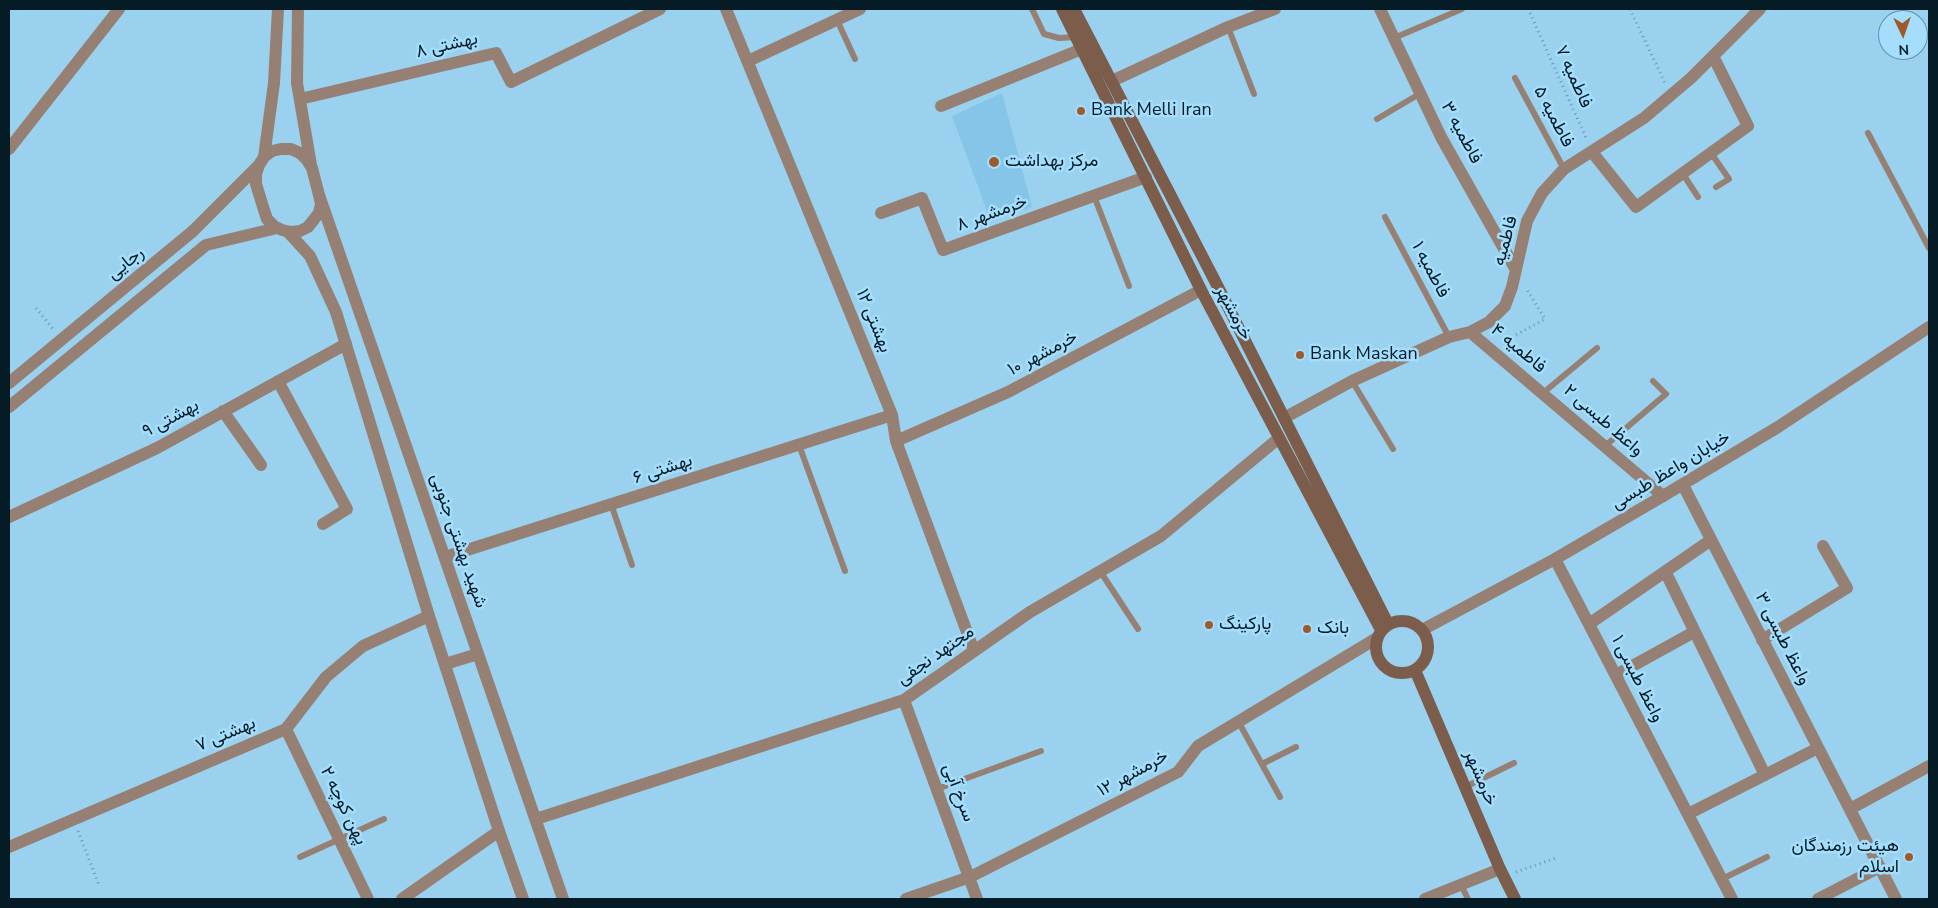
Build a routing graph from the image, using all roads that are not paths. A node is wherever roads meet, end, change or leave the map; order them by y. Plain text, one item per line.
1 (119, 9) edge
2 (278, 9) edge
3 (298, 9) edge
4 (660, 9) edge
5 (726, 9) edge
6 (860, 9) edge
7 (1032, 9) edge
8 (1062, 9) edge
9 (1074, 9) edge
10 (1275, 9) edge
11 (1380, 9) edge
12 (1462, 9) edge
13 (1760, 9) edge
14 (645, 12) edge
15 (836, 20) junction
16 (1228, 27) junction
17 (1081, 35) junction
18 (1394, 38) junction
19 (1082, 49) junction
20 (1713, 56) junction
21 (855, 59) dead end
22 (748, 61) junction
23 (1515, 78) dead end
24 (1112, 81) junction
25 (1421, 93) junction
26 (1254, 94) dead end
27 (300, 100) junction
28 (941, 106) dead end
29 (1377, 119) dead end
30 (1868, 134) dead end
31 (9, 149) edge
32 (1592, 152) junction
33 (1711, 153) junction
34 (261, 161) junction
35 (312, 168) junction
36 (1564, 169) junction
37 (1683, 174) junction
38 (1146, 177) junction
39 (1716, 187) dead end
40 (319, 195) junction
41 (1094, 196) junction
42 (1698, 197) dead end
43 (880, 213) dead end
44 (1385, 217) dead end
45 (282, 230) junction
46 (1929, 248) edge
47 (1516, 270) junction
48 (1129, 286) dead end
49 (1202, 290) junction
50 (1929, 327) edge
51 (1470, 332) junction
52 (1449, 337) junction
53 (346, 344) junction
54 (1597, 348) dead end
55 (1352, 381) junction
56 (278, 382) junction
57 (1653, 382) dead end
58 (9, 383) edge
59 (1543, 393) junction
60 (9, 408) edge
61 (223, 412) junction
62 (892, 415) junction
63 (1284, 418) junction
64 (1279, 438) junction
65 (896, 440) junction
66 (799, 444) junction
67 (1605, 446) junction
68 (1393, 449) dead end
69 (261, 465) dead end
70 (1683, 485) junction
71 (1664, 496) junction
72 (611, 504) junction
73 (9, 517) edge
74 (323, 524) dead end
75 (1711, 540) junction
76 (1823, 546) dead end
77 (445, 557) junction
78 (1555, 559) junction
79 (632, 565) dead end
80 (844, 571) dead end
81 (1100, 571) junction
82 (1666, 573) junction
83 (429, 616) junction
84 (1589, 624) junction
85 (1138, 629) dead end
86 (1422, 630) junction
87 (1382, 631) junction
88 (1694, 632) junction
89 (1762, 640) junction
90 (974, 651) junction
91 (478, 654) junction
92 (445, 664) junction
93 (1415, 670) junction
94 (1616, 675) junction
95 (904, 700) junction
96 (1238, 721) junction
97 (286, 729) junction
98 (1296, 748) dead end
99 (1818, 748) junction
100 (1040, 751) dead end
101 (1514, 763) dead end
102 (1262, 764) junction
103 (1929, 766) edge
104 (1765, 775) junction
105 (1465, 787) junction
106 (937, 789) junction
107 (1280, 797) dead end
108 (1850, 809) junction
109 (1688, 814) junction
110 (384, 819) dead end
111 (536, 819) junction
112 (499, 831) junction
113 (340, 841) junction
114 (9, 847) edge
115 (300, 857) dead end
116 (1767, 857) dead end
117 (1880, 867) junction
118 (1502, 873) junction
119 (970, 877) junction
120 (1722, 879) junction
121 (1461, 885) junction
122 (368, 899) edge
123 (402, 899) edge
124 (523, 899) edge
125 (563, 899) edge
126 (906, 899) edge
127 (977, 899) edge
128 (1425, 899) edge
129 (1468, 899) edge
130 (1515, 899) edge
131 (1732, 899) edge
132 (1818, 899) edge
133 (1896, 899) edge

1 - 31 street
2 - 34 street
3 - 27 street
4 - 14 street, بهشتی ۸
5 - 22 street, بهشتی ۱۲
6 - 15 street
7 - 17 lane
8 - 17 main road, خرمشهر
9 - 17 main road, خرمشهر
10 - 16 street
11 - 18 street, فاطمیه ۳
12 - 18 lane
13 - 20 street, فاطمیه
14 - 27 street, بهشتی ۸
15 - 21 lane
15 - 22 street
16 - 24 street
16 - 26 lane
17 - 19 main road, خرمشهر
17 - 24 main road, خرمشهر
18 - 25 street, فاطمیه ۳
19 - 28 street
19 - 38 main road, خرمشهر
20 - 32 street, فاطمیه
20 - 33 street
22 - 62 street, بهشتی ۱۲
23 - 36 lane, فاطمیه ۵
24 - 63 main road, خرمشهر
25 - 29 lane
25 - 47 street, فاطمیه ۳
27 - 35 street
30 - 46 lane
32 - 36 street, فاطمیه
32 - 37 street
33 - 37 street
33 - 39 lane
34 - 35 street
34 - 45 street
34 - 58 street, رجایی
35 - 40 street
36 - 47 street, فاطمیه
37 - 42 lane
38 - 41 street, خرمشهر ۸
38 - 49 main road, خرمشهر
40 - 45 street
40 - 77 street, شهید بهشتی جنوبی
41 - 43 street, خرمشهر ۸
41 - 48 lane
44 - 52 lane, فاطمیه ۱
45 - 53 street
45 - 60 street, رجایی
47 - 51 street, فاطمیه
49 - 64 main road, خرمشهر
49 - 65 street, خرمشهر ۱۰
50 - 70 street, خیابان واعظ طبسی
51 - 52 street, فاطمیه
51 - 59 street, فاطمیه ۴
52 - 55 street, فاطمیه
53 - 56 street, بهشتی ۹
53 - 83 street
54 - 59 lane
55 - 63 street, فاطمیه
55 - 68 lane
56 - 61 street, بهشتی ۹
56 - 74 street
57 - 67 lane
59 - 67 street, واعظ طبسی ۲
61 - 69 street
61 - 73 street, بهشتی ۹
62 - 65 street, بهشتی ۱۲
62 - 66 street, بهشتی ۶
63 - 87 main road, خرمشهر
64 - 81 street, مجتهد نجفی
64 - 87 main road, خرمشهر
65 - 90 street, بهشتی ۱۲
66 - 72 street, بهشتی ۶
66 - 80 lane
67 - 71 street, واعظ طبسی ۲
70 - 71 street, خیابان واعظ طبسی
70 - 75 street, واعظ طبسی ۳
71 - 78 street, خیابان واعظ طبسی
72 - 77 street, بهشتی ۶
72 - 79 lane
75 - 82 street
75 - 89 street, واعظ طبسی ۳
76 - 89 street
77 - 91 street, شهید بهشتی جنوبی
78 - 84 street, واعظ طبسی ۱
78 - 86 street, خیابان واعظ طبسی
81 - 85 lane
81 - 90 street, مجتهد نجفی
82 - 84 street
82 - 88 street
83 - 92 street
83 - 97 street, بهشتی ۷
84 - 94 street, واعظ طبسی ۱
86 - 87 main road
86 - 93 main road
87 - 93 main road
87 - 96 street, خرمشهر ۱۲
88 - 94 street
88 - 104 street
89 - 99 street, واعظ طبسی ۳
90 - 95 street, مجتهد نجفی
91 - 92 street
91 - 111 street, شهید بهشتی جنوبی
92 - 112 street
93 - 105 main road, خرمشهر
94 - 109 street, واعظ طبسی ۱
95 - 106 street, سرخ آبی
95 - 111 street, مجتهد نجفی
96 - 102 lane
96 - 119 street, خرمشهر ۱۲
97 - 113 street, پهن کوچه ۲
97 - 114 street, بهشتی ۷
98 - 102 lane
99 - 104 street
99 - 108 street, واعظ طبسی ۳
100 - 106 lane
101 - 105 lane
102 - 107 lane
103 - 108 street
104 - 109 street
105 - 118 main road, خرمشهر
106 - 119 street, سرخ آبی
108 - 117 street, واعظ طبسی ۳
109 - 120 street, واعظ طبسی ۱
110 - 113 lane
111 - 125 street, شهید بهشتی جنوبی
112 - 123 street
112 - 124 street
113 - 115 lane
113 - 122 street, پهن کوچه ۲
116 - 120 lane
117 - 132 street
117 - 133 street, واعظ طبسی ۳
118 - 121 street
118 - 130 main road, خرمشهر
119 - 126 street, خرمشهر ۱۲
119 - 127 street, سرخ آبی
120 - 131 street, واعظ طبسی ۱
121 - 128 street
121 - 129 lane

